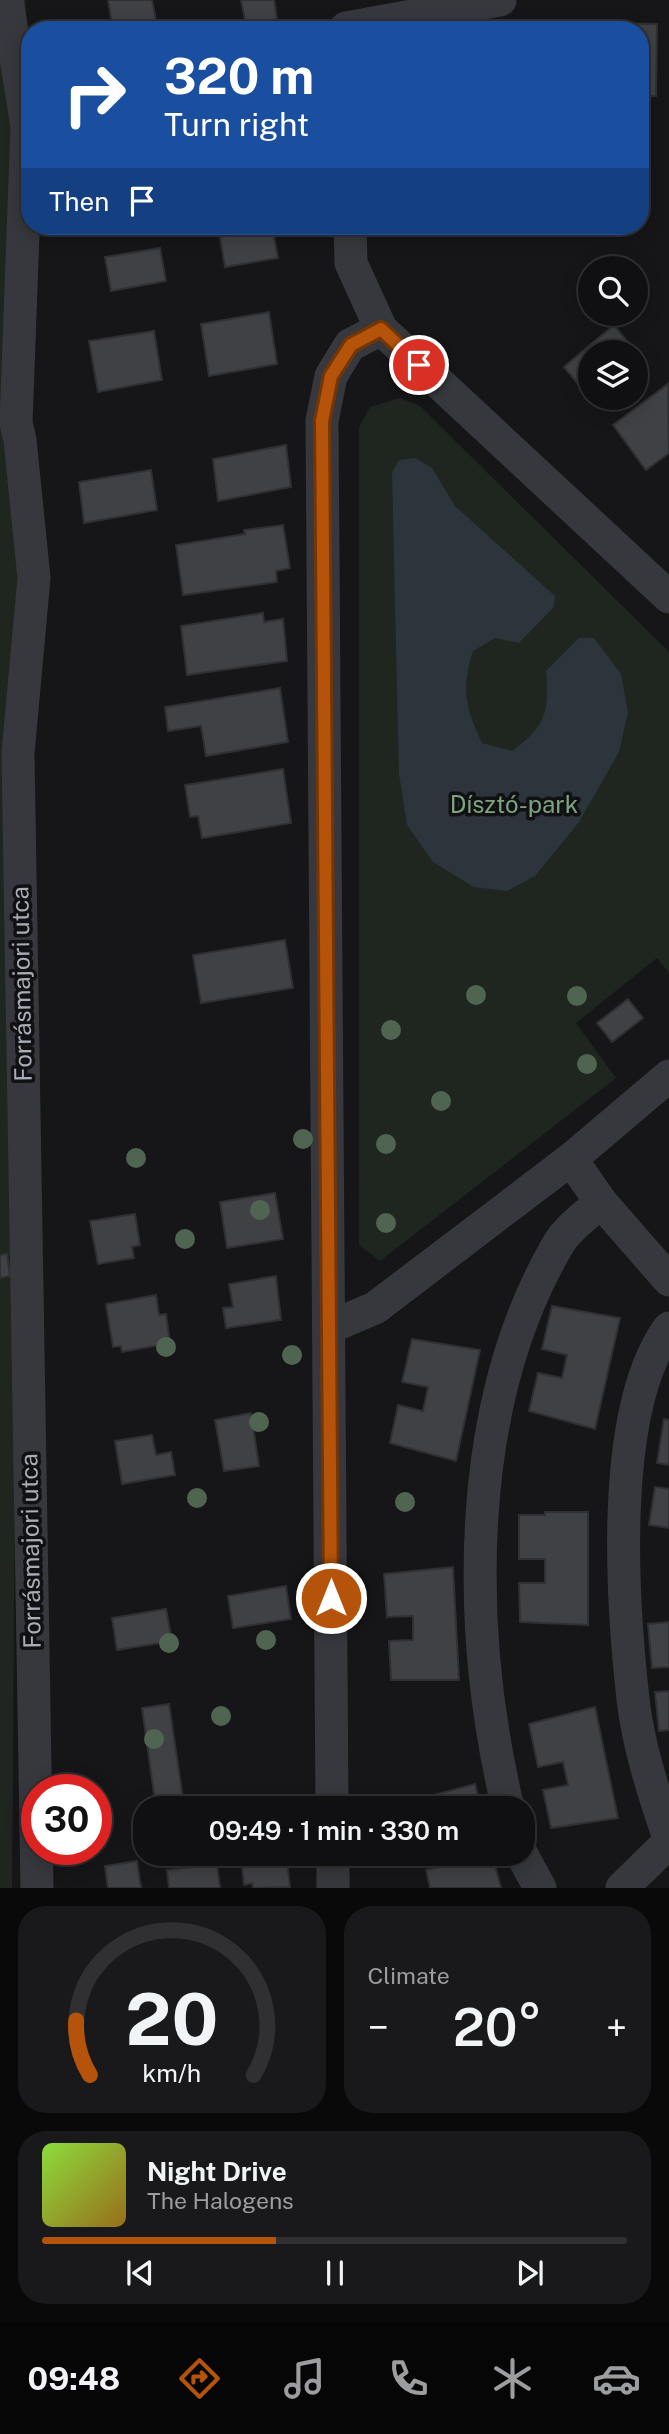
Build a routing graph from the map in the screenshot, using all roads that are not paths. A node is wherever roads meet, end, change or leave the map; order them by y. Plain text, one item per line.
1 (8, 0) edge
2 (500, 0) edge
3 (346, 19) edge
4 (21, 87) edge
5 (23, 235) edge
6 (350, 235) edge
7 (381, 329) junction
8 (669, 597) edge
9 (669, 1076) edge
10 (570, 1159) junction
11 (601, 1202) junction
12 (669, 1280) edge
13 (330, 1327) junction
14 (669, 1328) edge
15 (332, 1796) edge
16 (505, 1796) edge
17 (669, 1840) edge
18 (332, 1866) edge
19 (528, 1866) edge
20 (37, 1888) edge
21 (333, 1888) edge
22 (540, 1888) edge
23 (621, 1888) edge

1 - 4 street, Forrásmajori utca
2 - 3 street
5 - 20 street, Forrásmajori utca
6 - 7 street
7 - 8 street
7 - 13 street
9 - 10 street
10 - 11 street
10 - 13 street
11 - 12 street
11 - 16 street
13 - 15 street
14 - 17 street
17 - 23 street
18 - 21 street
19 - 22 street

